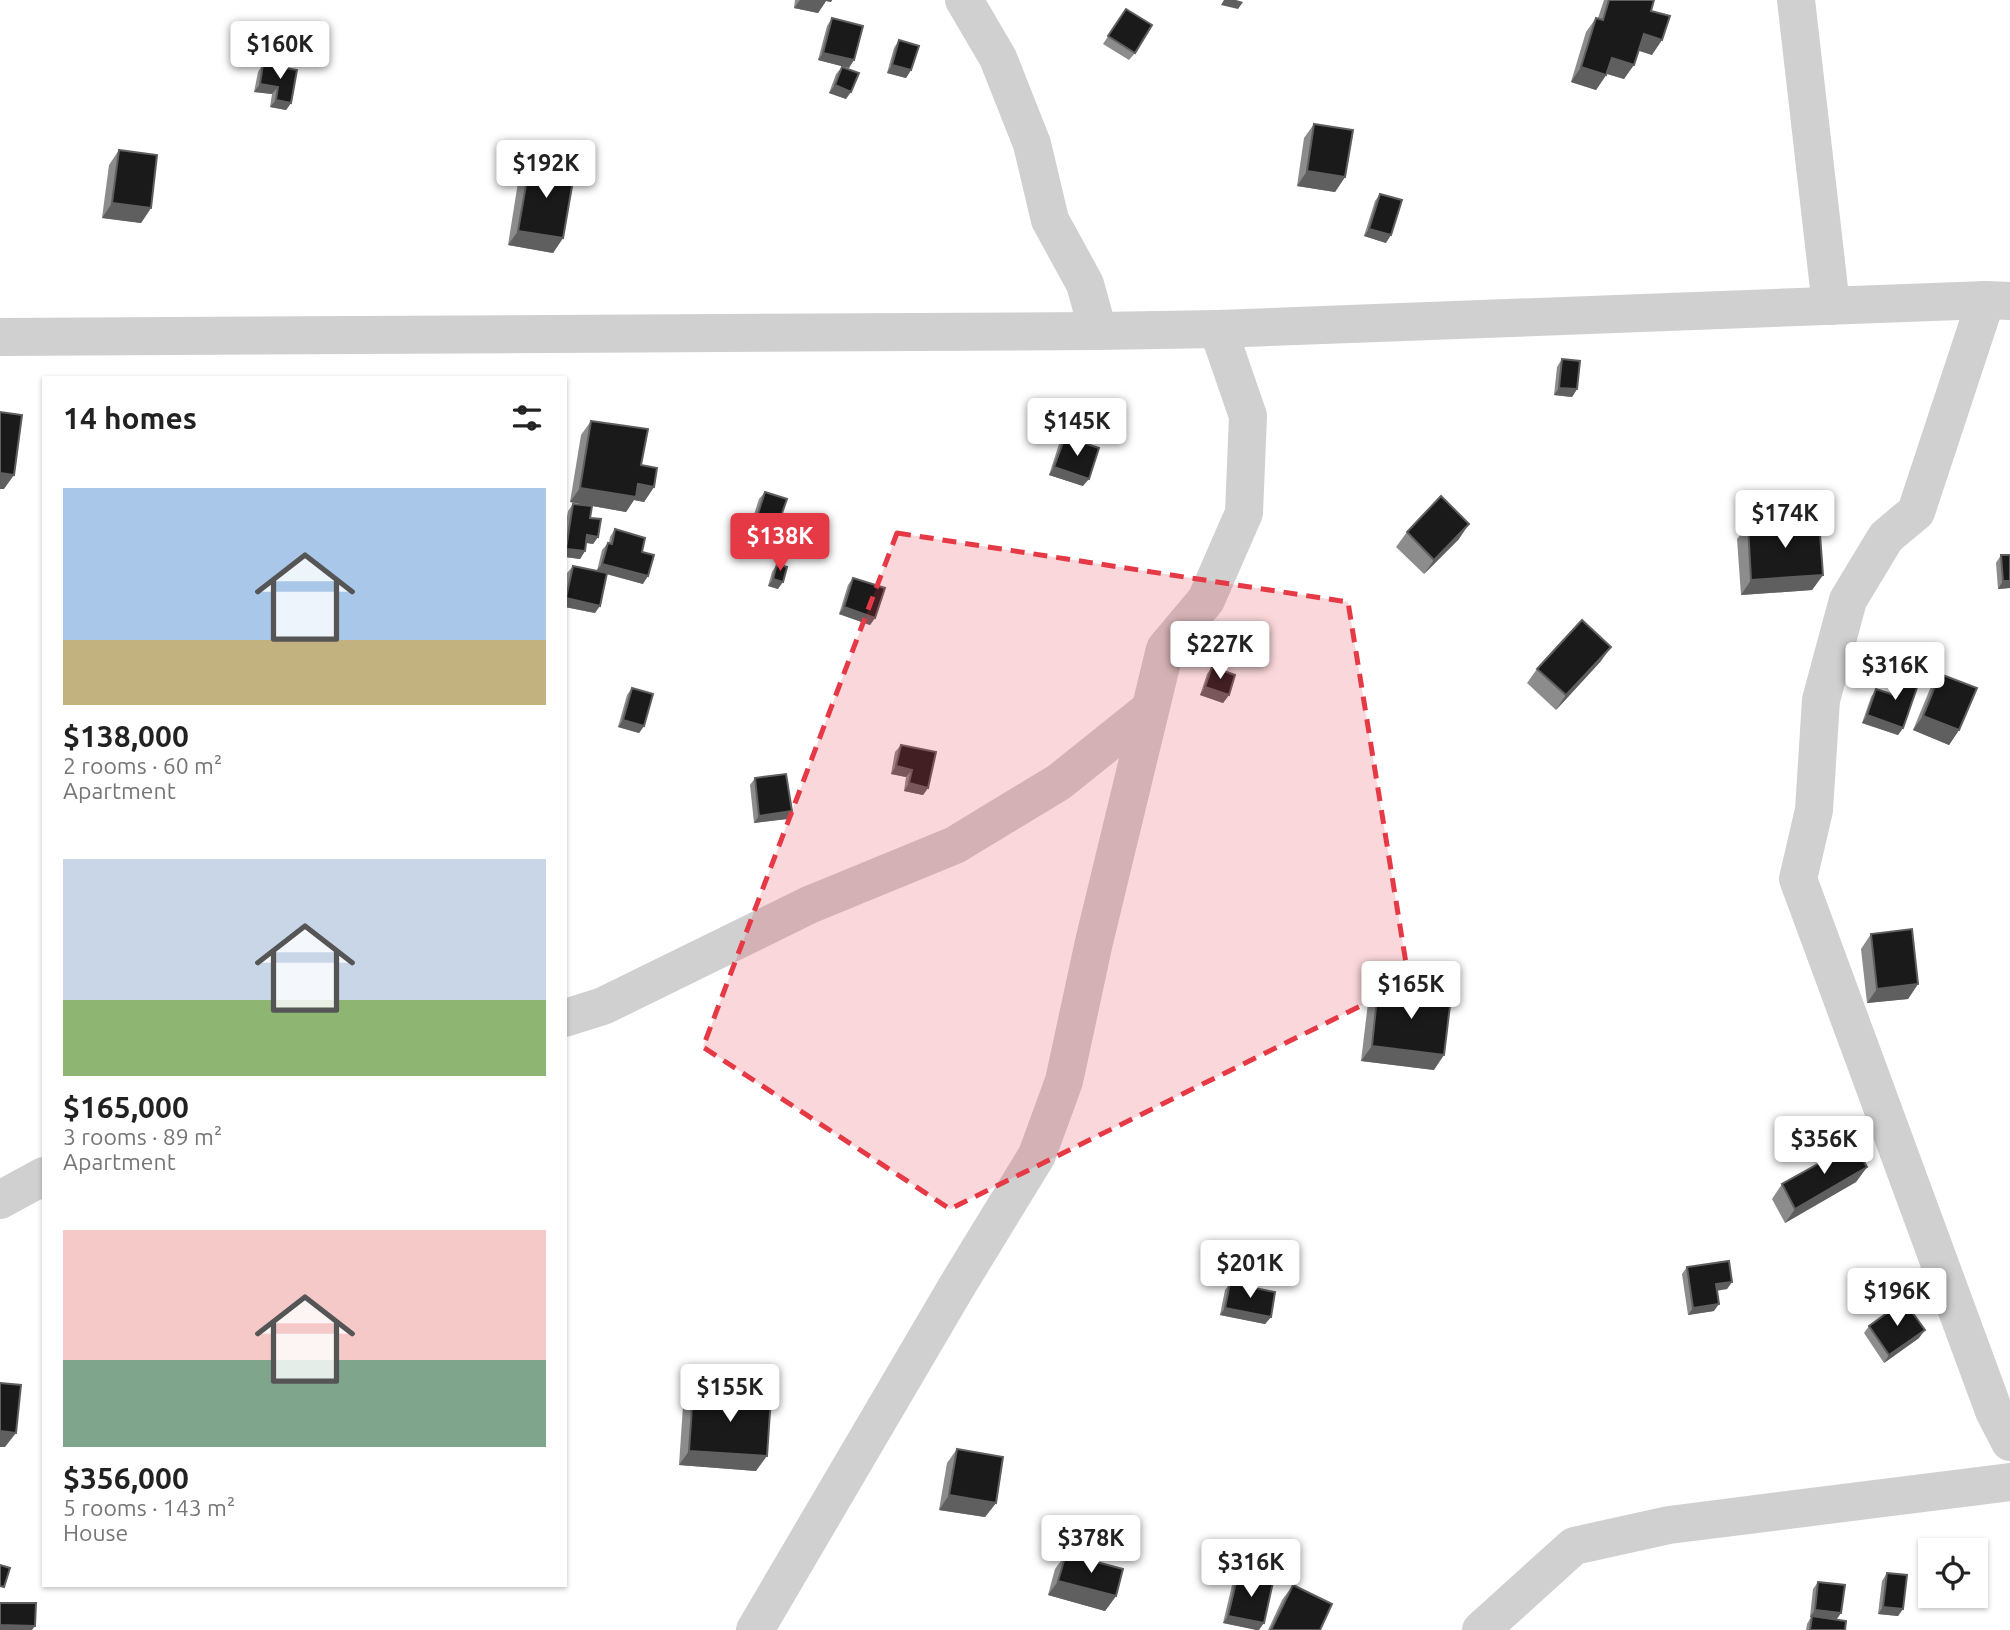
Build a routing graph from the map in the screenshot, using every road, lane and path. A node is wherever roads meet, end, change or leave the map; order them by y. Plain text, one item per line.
1 (964, 0) edge
2 (1796, 0) edge
3 (1998, 301) edge
4 (1831, 306) junction
5 (1218, 329) junction
6 (1098, 331) junction
7 (0, 337) edge
8 (1150, 709) junction
9 (567, 1017) edge
10 (42, 1177) edge
11 (0, 1200) edge
12 (2010, 1442) edge
13 (2010, 1482) edge
14 (755, 1630) edge
15 (1480, 1630) edge

1 - 6 street
2 - 4 street
3 - 4 street
3 - 12 street
4 - 5 street
5 - 6 street
5 - 8 street
6 - 7 street
8 - 9 street
8 - 14 street
10 - 11 street
13 - 15 street

